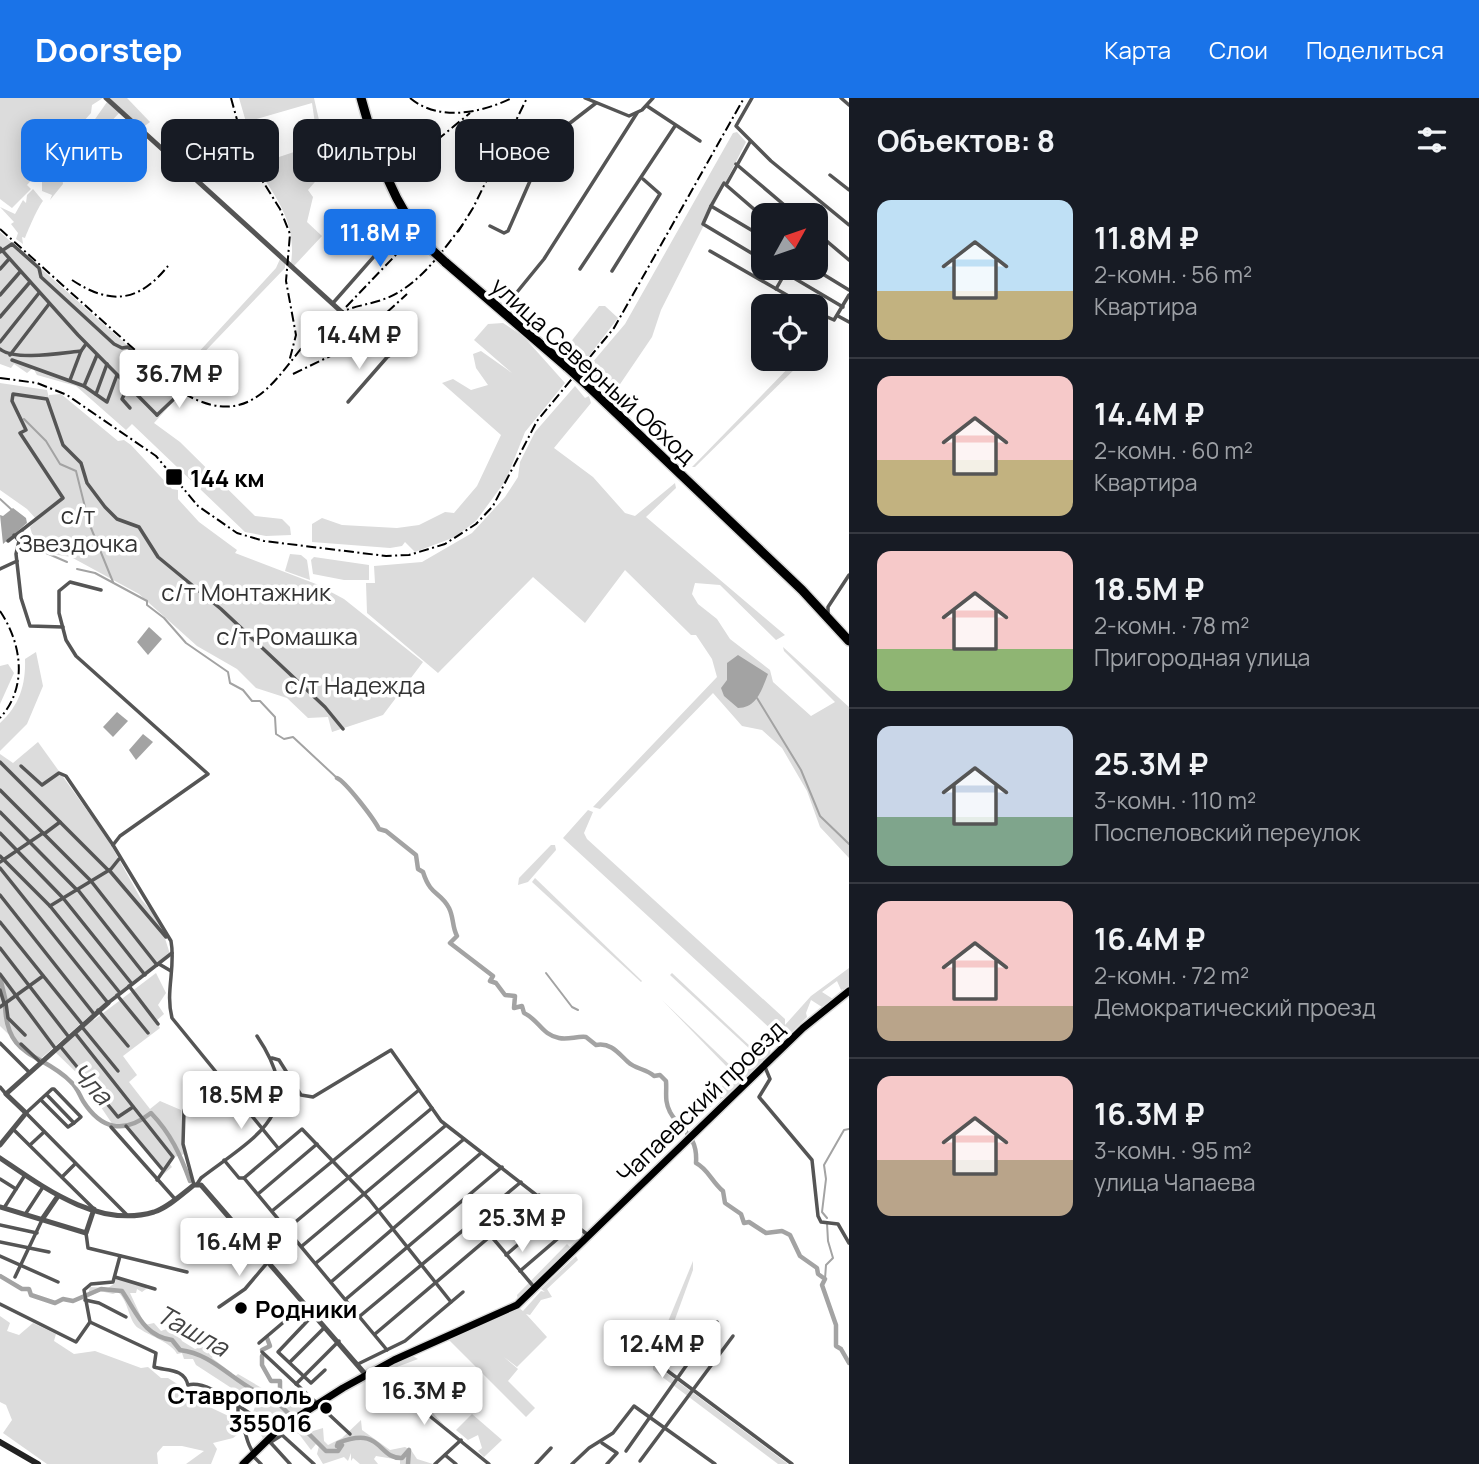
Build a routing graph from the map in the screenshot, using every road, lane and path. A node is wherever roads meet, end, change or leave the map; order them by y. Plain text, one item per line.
1 (106, 98) edge
2 (361, 98) edge
3 (585, 98) edge
4 (653, 98) edge
5 (752, 98) edge
6 (841, 98) edge
7 (596, 103) junction
8 (849, 105) edge
9 (647, 106) junction
10 (637, 113) junction
11 (675, 126) junction
12 (700, 141) dead end
13 (750, 141) junction
14 (736, 164) junction
15 (830, 175) dead end
16 (643, 178) junction
17 (726, 183) junction
18 (849, 190) edge
19 (782, 203) edge
20 (711, 206) junction
21 (751, 206) edge
22 (407, 219) junction
23 (849, 225) edge
24 (490, 226) dead end
25 (751, 230) edge
26 (828, 242) edge
27 (1, 250) edge
28 (710, 251) dead end
29 (751, 253) edge
30 (9, 259) junction
31 (849, 260) edge
32 (0, 269) edge
33 (580, 269) dead end
34 (612, 271) dead end
35 (20, 272) junction
36 (828, 278) edge
37 (781, 280) edge
38 (797, 280) edge
39 (30, 282) junction
40 (776, 289) junction
41 (39, 293) junction
42 (849, 293) edge
43 (785, 294) edge
44 (0, 295) edge
45 (513, 297) dead end
46 (333, 303) junction
47 (49, 304) junction
48 (843, 307) junction
49 (838, 316) junction
50 (0, 317) edge
51 (828, 317) edge
52 (849, 322) edge
53 (0, 342) edge
54 (86, 344) junction
55 (0, 349) edge
56 (81, 351) junction
57 (97, 355) junction
58 (389, 355) joint
59 (11, 357) junction
60 (107, 364) junction
61 (117, 375) junction
62 (70, 380) junction
63 (84, 386) junction
64 (128, 387) junction
65 (96, 394) junction
66 (348, 402) dead end
67 (130, 408) dead end
68 (14, 535) junction
69 (8, 541) dead end
70 (17, 561) junction
71 (0, 569) edge
72 (849, 575) edge
73 (101, 590) dead end
74 (808, 596) junction
75 (830, 604) junction
76 (63, 627) junction
77 (837, 627) junction
78 (849, 641) edge
79 (344, 729) dead end
80 (0, 762) edge
81 (21, 766) dead end
82 (0, 790) edge
83 (0, 812) edge
84 (60, 822) junction
85 (0, 833) edge
86 (44, 834) junction
87 (32, 842) junction
88 (113, 845) junction
89 (19, 851) junction
90 (120, 858) junction
91 (1, 859) edge
92 (0, 868) edge
93 (108, 870) junction
94 (91, 881) junction
95 (77, 890) junction
96 (0, 895) edge
97 (63, 898) junction
98 (50, 906) junction
99 (0, 922) edge
100 (0, 948) edge
101 (173, 953) junction
102 (158, 965) junction
103 (171, 971) junction
104 (0, 974) edge
105 (145, 975) junction
106 (43, 976) junction
107 (131, 985) junction
108 (30, 986) junction
109 (0, 990) edge
110 (849, 990) edge
111 (118, 994) junction
112 (17, 995) junction
113 (107, 1003) junction
114 (3, 1004) edge
115 (96, 1012) junction
116 (158, 1024) dead end
117 (81, 1025) junction
118 (148, 1033) dead end
119 (71, 1034) junction
120 (25, 1035) dead end
121 (257, 1036) dead end
122 (0, 1043) edge
123 (21, 1044) dead end
124 (57, 1046) junction
125 (128, 1046) dead end
126 (273, 1060) junction
127 (38, 1062) junction
128 (766, 1068) junction
129 (29, 1072) junction
130 (118, 1072) dead end
131 (0, 1087) edge
132 (419, 1090) junction
133 (6, 1094) junction
134 (47, 1094) junction
135 (41, 1100) junction
136 (239, 1102) junction
137 (132, 1107) junction
138 (432, 1108) junction
139 (26, 1113) junction
140 (74, 1123) junction
141 (446, 1125) junction
142 (126, 1126) dead end
143 (111, 1127) dead end
144 (12, 1128) junction
145 (262, 1130) junction
146 (45, 1132) junction
147 (464, 1139) junction
148 (30, 1144) junction
149 (317, 1144) junction
150 (0, 1145) edge
151 (278, 1148) junction
152 (482, 1153) junction
153 (0, 1157) edge
154 (224, 1160) junction
155 (332, 1162) junction
156 (76, 1163) junction
157 (502, 1167) junction
158 (162, 1169) junction
159 (25, 1175) junction
160 (62, 1177) junction
161 (244, 1178) junction
162 (0, 1179) edge
163 (347, 1179) junction
164 (157, 1180) junction
165 (522, 1182) junction
166 (196, 1185) junction
167 (43, 1187) junction
168 (16, 1189) junction
169 (258, 1194) junction
170 (364, 1194) junction
171 (539, 1195) junction
172 (58, 1196) junction
173 (175, 1199) junction
174 (2, 1207) edge
175 (94, 1209) junction
176 (558, 1210) junction
177 (272, 1211) junction
178 (378, 1211) junction
179 (26, 1213) junction
180 (128, 1216) junction
181 (43, 1218) junction
182 (576, 1223) junction
183 (0, 1225) edge
184 (287, 1229) junction
185 (393, 1229) junction
186 (37, 1233) junction
187 (86, 1233) junction
188 (491, 1236) junction
189 (590, 1237) junction
190 (0, 1242) edge
191 (849, 1243) edge
192 (302, 1246) junction
193 (408, 1246) junction
194 (30, 1248) junction
195 (49, 1252) dead end
196 (506, 1255) junction
197 (0, 1256) edge
198 (120, 1256) junction
199 (267, 1263) junction
200 (316, 1263) junction
201 (420, 1266) junction
202 (20, 1267) junction
203 (520, 1271) junction
204 (187, 1272) dead end
205 (15, 1277) dead end
206 (115, 1277) junction
207 (58, 1282) dead end
208 (331, 1282) junction
209 (435, 1283) junction
210 (155, 1289) dead end
211 (536, 1289) junction
212 (463, 1292) dead end
213 (345, 1299) junction
214 (85, 1300) junction
215 (451, 1301) junction
216 (0, 1304) edge
217 (305, 1304) junction
218 (219, 1307) dead end
219 (314, 1314) junction
220 (360, 1316) junction
221 (126, 1317) dead end
222 (90, 1322) junction
223 (717, 1322) dead end
224 (326, 1326) junction
225 (374, 1334) junction
226 (733, 1336) dead end
227 (339, 1341) junction
228 (259, 1343) dead end
229 (387, 1350) junction
230 (262, 1352) dead end
231 (290, 1363) junction
232 (657, 1363) dead end
233 (358, 1364) junction
234 (385, 1365) junction
235 (325, 1370) dead end
236 (366, 1375) junction
237 (303, 1376) junction
238 (678, 1379) junction
239 (296, 1384) junction
240 (693, 1391) junction
241 (317, 1404) junction
242 (238, 1406) junction
243 (251, 1414) dead end
244 (651, 1417) junction
245 (666, 1428) junction
246 (350, 1434) dead end
247 (461, 1440) junction
248 (268, 1441) junction
249 (0, 1442) edge
250 (601, 1442) junction
251 (551, 1448) dead end
252 (626, 1451) dead end
253 (445, 1455) junction
254 (252, 1457) edge
255 (640, 1461) dead end
256 (37, 1464) edge
257 (243, 1464) edge
258 (261, 1464) edge
259 (290, 1464) edge
260 (314, 1464) edge
261 (435, 1464) edge
262 (456, 1464) edge
263 (489, 1464) edge
264 (536, 1464) edge
265 (572, 1464) edge
266 (607, 1464) edge
267 (715, 1464) edge
268 (792, 1464) edge

1 - 46 street
2 - 22 highway, улица Северный Обход
3 - 7 street
4 - 9 street
5 - 13 street
6 - 8 street
7 - 10 street
7 - 24 street
9 - 10 street
9 - 11 street
10 - 45 street
11 - 12 street
11 - 16 street
13 - 14 street
13 - 23 street
14 - 17 street
14 - 19 street
15 - 18 street
16 - 33 street
16 - 34 street
17 - 20 street
17 - 21 street
20 - 25 street
20 - 29 street
22 - 46 street
22 - 74 highway, улица Северный Обход, bridge
26 - 31 street
27 - 30 street
27 - 64 street
28 - 40 street
30 - 32 street
30 - 35 street
35 - 39 street
35 - 44 street
36 - 42 street
37 - 40 street
38 - 48 street
39 - 41 street
39 - 50 street
40 - 43 street
41 - 47 street
41 - 53 street
42 - 48 street
46 - 58 street
47 - 54 street
47 - 59 street
48 - 49 street
49 - 51 street
49 - 52 street
54 - 56 street
54 - 57 street
55 - 59 street
56 - 59 street
56 - 62 street
57 - 60 street
57 - 63 street
58 - 66 street
59 - 62 street
60 - 61 street
60 - 65 street
61 - 64 street
61 - 65 street
62 - 63 street
63 - 65 street
64 - 67 street
68 - 69 street
68 - 70 street
68 - 79 street
70 - 71 street
70 - 76 street
72 - 75 street
73 - 76 street
74 - 75 street
74 - 77 highway, улица Северный Обход
75 - 77 street
76 - 88 street
77 - 78 highway, улица Северный Обход
80 - 84 street
81 - 88 street
82 - 86 street
83 - 87 street
84 - 86 street
84 - 93 street
85 - 89 street
86 - 87 street
86 - 94 street
87 - 89 street
87 - 95 street
88 - 90 street
89 - 91 street
89 - 97 street
90 - 93 street
90 - 101 street
91 - 98 street
92 - 113 street
93 - 94 street
93 - 101 street
94 - 95 street
94 - 102 street
95 - 97 street
95 - 105 street
96 - 115 street
97 - 98 street
97 - 107 street
98 - 111 street
99 - 106 street
100 - 108 street
101 - 102 street
101 - 103 street
102 - 103 street
102 - 105 street
103 - 136 street
104 - 112 street
105 - 107 street
106 - 108 street
106 - 117 street
107 - 111 street
107 - 116 street
108 - 112 street
108 - 119 street
109 - 114 street
110 - 128 main road, Чапаевский проезд
111 - 113 street
111 - 118 street
112 - 114 street
112 - 124 street
113 - 115 street
114 - 120 street
115 - 117 street
115 - 125 street
117 - 119 street
117 - 130 street
119 - 124 street
119 - 137 street
121 - 126 street
122 - 129 street
123 - 127 street
124 - 127 street
124 - 137 street
126 - 132 street
126 - 145 street
127 - 129 street
128 - 189 main road, Чапаевский проезд
128 - 191 street
129 - 133 street
131 - 133 street
132 - 138 street
132 - 155 street
133 - 139 street
134 - 135 street
134 - 140 street
134 - 140 street
135 - 139 street
135 - 140 street
136 - 145 street
136 - 166 street
137 - 158 street
138 - 141 street
138 - 163 street
139 - 144 street
139 - 146 street
141 - 147 street
141 - 170 street
142 - 158 street
143 - 164 street
144 - 148 street
144 - 150 street
145 - 151 street
145 - 154 street
146 - 148 street
146 - 156 street
147 - 152 street
147 - 178 street
148 - 160 street
149 - 151 street
149 - 155 street
149 - 169 street
151 - 161 street
152 - 157 street
152 - 185 street
153 - 159 street
154 - 161 street
154 - 166 street
155 - 163 street
155 - 177 street
156 - 160 street
156 - 180 street
157 - 165 street
157 - 193 street
158 - 164 street
159 - 167 street
159 - 168 street
160 - 175 street
161 - 169 street
162 - 168 street
163 - 170 street
163 - 184 street
164 - 173 street
165 - 171 street
165 - 201 street
166 - 173 street
166 - 199 street
167 - 172 street
167 - 179 street
168 - 174 street
169 - 177 street
170 - 178 street
170 - 192 street
171 - 176 street
171 - 188 street
172 - 175 street
172 - 181 street
173 - 180 street
174 - 179 street
175 - 180 street
175 - 187 street
176 - 182 street
176 - 196 street
177 - 184 street
178 - 185 street
178 - 200 street
179 - 181 street
181 - 186 street
181 - 187 street
182 - 189 street
182 - 203 street
183 - 186 street
184 - 192 street
185 - 193 street
185 - 208 street
186 - 194 street
187 - 198 street
188 - 196 street
188 - 209 street
189 - 211 main road, Чапаевский проезд
190 - 194 street
192 - 200 street
193 - 201 street
193 - 213 street
194 - 195 street
194 - 202 street
196 - 203 street
197 - 202 street
198 - 204 street
198 - 206 street
199 - 217 street
199 - 218 street
200 - 208 street
201 - 209 street
201 - 220 street
202 - 205 street
202 - 207 street
203 - 211 street
206 - 210 street
206 - 214 street
208 - 213 street
209 - 215 street
209 - 225 street
211 - 234 main road, Чапаевский проезд
212 - 215 street
213 - 220 street
214 - 221 street
214 - 222 street
215 - 229 street
216 - 222 street
217 - 219 street
217 - 228 street
219 - 224 street
219 - 231 street
220 - 225 street
222 - 242 street
223 - 238 street
224 - 227 street
224 - 231 street
225 - 229 street
226 - 240 street
227 - 233 street
227 - 237 street
229 - 233 street
230 - 239 street
231 - 237 street
232 - 238 street
233 - 236 street
234 - 236 main road, Чапаевский проезд
234 - 247 street
235 - 237 street
236 - 241 main road, Чапаевский проезд
237 - 239 street
238 - 240 street
238 - 244 street
239 - 241 street
240 - 245 street
240 - 268 street
241 - 246 street
241 - 248 main road, Чапаевский проезд
242 - 243 street
242 - 254 street
244 - 245 street
244 - 250 street
244 - 252 street
245 - 255 street
245 - 267 street
247 - 253 street
247 - 263 street
248 - 254 main road, Чапаевский проезд
248 - 259 street
248 - 260 street
249 - 256 main road
250 - 265 street
250 - 266 street
251 - 264 street
253 - 261 street
253 - 262 street
254 - 257 main road, Чапаевский проезд
254 - 258 street

